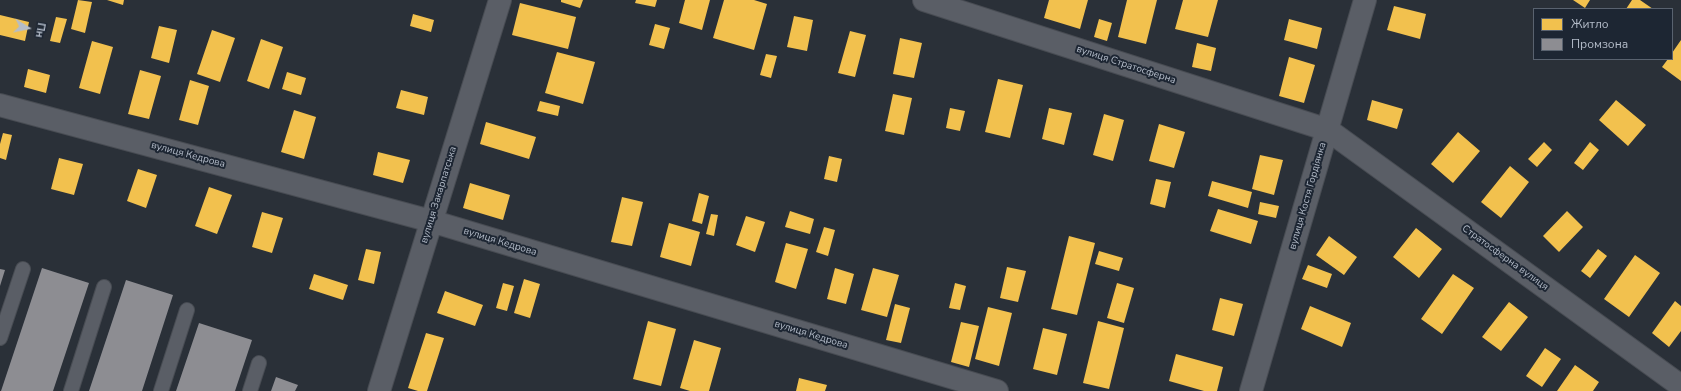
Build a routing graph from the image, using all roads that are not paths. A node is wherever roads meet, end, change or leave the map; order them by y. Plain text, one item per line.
1 (500, 0) edge
2 (924, 0) edge
3 (1364, 0) edge
4 (0, 105) edge
5 (1328, 130) junction
6 (430, 221) junction
7 (23, 269) dead end
8 (104, 288) dead end
9 (187, 310) dead end
10 (0, 338) edge
11 (260, 363) dead end
12 (1681, 386) edge
13 (71, 391) edge
14 (160, 391) edge
15 (250, 391) edge
16 (379, 391) edge
17 (997, 391) edge
18 (1251, 391) edge

1 - 6 street, вулиця Закарпатська
2 - 5 street, вулиця Стратосферна
3 - 5 street, вулиця Костя Гордіянка
4 - 6 street, вулиця Кедрова
5 - 12 street, Стратосферна вулиця
5 - 18 street, вулиця Костя Гордіянка
6 - 16 street, вулиця Закарпатська
6 - 17 street, вулиця Кедрова
7 - 10 lane
8 - 13 lane
9 - 14 lane
11 - 15 lane

